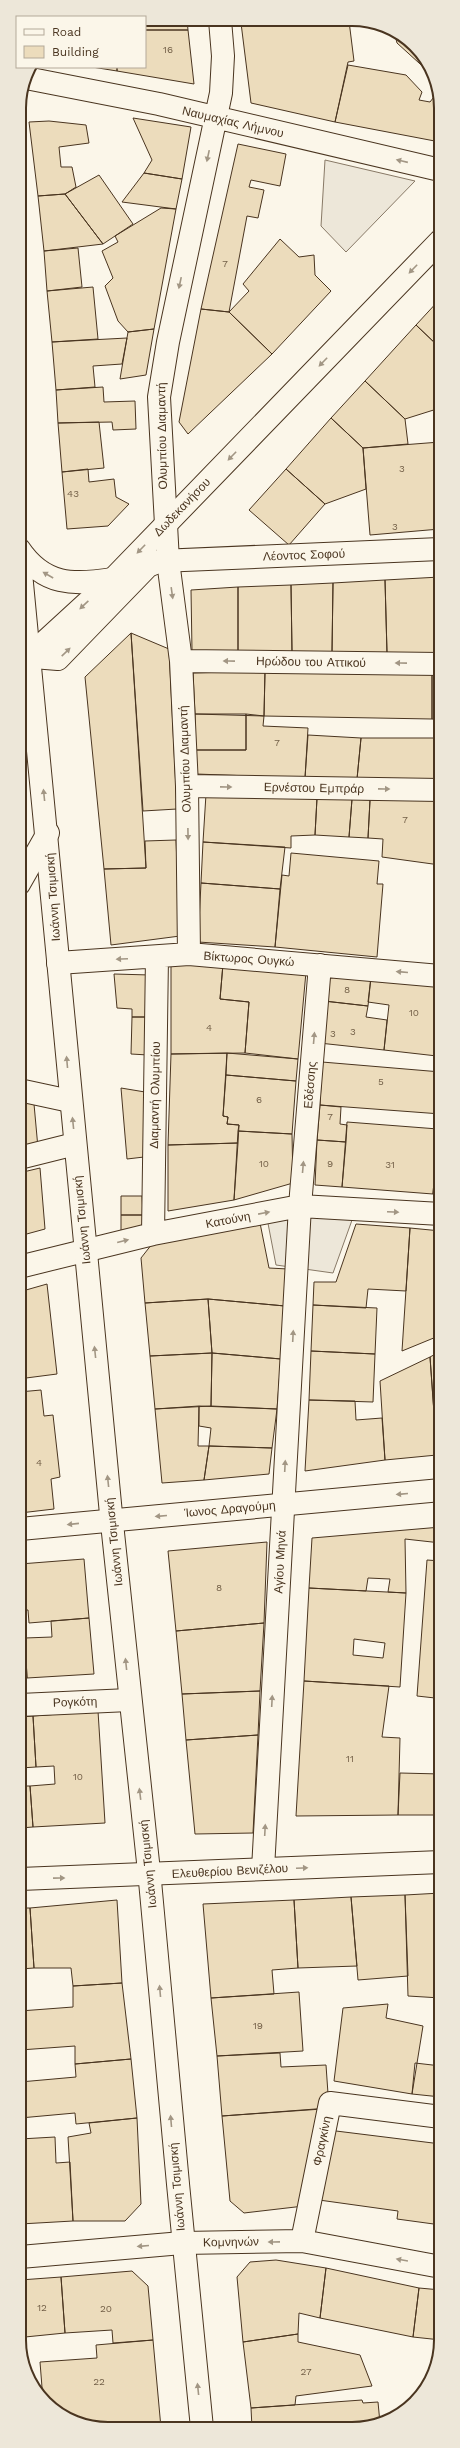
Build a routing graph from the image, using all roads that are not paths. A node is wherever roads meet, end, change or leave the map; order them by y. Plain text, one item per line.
1 (220, 26) edge
2 (31, 79) edge
3 (216, 118) junction
4 (434, 169) edge
5 (434, 247) edge
6 (165, 525) junction
7 (434, 549) edge
8 (26, 557) edge
9 (158, 563) junction
10 (113, 578) junction
11 (26, 654) edge
12 (26, 656) edge
13 (181, 661) junction
14 (434, 664) edge
15 (26, 671) edge
16 (187, 786) junction
17 (434, 790) edge
18 (48, 833) junction
19 (26, 872) edge
20 (189, 954) junction
21 (157, 957) junction
22 (58, 963) junction
23 (320, 965) junction
24 (434, 975) edge
25 (26, 1092) edge
26 (70, 1101) junction
27 (75, 1144) junction
28 (26, 1156) edge
29 (300, 1206) junction
30 (434, 1214) edge
31 (153, 1234) junction
32 (85, 1251) junction
33 (26, 1266) edge
34 (434, 1491) edge
35 (283, 1504) junction
36 (111, 1520) junction
37 (26, 1528) edge
38 (130, 1700) junction
39 (26, 1704) edge
40 (434, 1862) edge
41 (263, 1869) junction
42 (149, 1874) junction
43 (26, 1878) edge
44 (434, 2116) edge
45 (302, 2242) junction
46 (182, 2243) junction
47 (26, 2256) edge
48 (434, 2266) edge
49 (201, 2422) edge

1 - 3 street, Ολυμπίου Διαμαντή
2 - 3 street, Ναυμαχίας Λήμνου
4 -> 3 street, Ναυμαχίας Λήμνου
3 -> 6 street, Ολυμπίου Διαμαντή
5 -> 6 street, Δωδεκανήσου
6 - 9 street, Ολυμπίου Διαμαντή
6 -> 10 street, Δωδεκανήσου
7 - 9 street, Λέοντος Σοφού
10 -> 8 street
12 -> 9 street
9 -> 13 street, Ολυμπίου Διαμαντή
10 -> 11 street, Δωδεκανήσου
14 -> 13 street, Ηρώδου του Αττικού
13 - 16 street, Ολυμπίου Διαμαντή
18 -> 15 street, Ιωάννη Τσιμισκή
16 -> 17 street, Ερνέστου Εμπράρ
16 -> 20 street, Ολυμπίου Διαμαντή
18 - 19 street
18 - 22 street, Ιωάννη Τσιμισκή
20 - 21 street, Βίκτωρος Ουγκώ
20 - 23 street, Βίκτωρος Ουγκώ
21 -> 22 street, Βίκτωρος Ουγκώ
21 - 31 street, Διαμαντή Ολυμπίου
26 -> 22 street, Ιωάννη Τσιμισκή
24 -> 23 street, Βίκτωρος Ουγκώ
29 -> 23 street, Εδέσσης
25 - 26 street
27 -> 26 street, Ιωάννη Τσιμισκή
27 - 28 street
27 - 32 street, Ιωάννη Τσιμισκή
29 -> 30 street, Κατούνη
31 -> 29 street, Κατούνη
35 -> 29 street, Αγίου Μηνά
32 -> 31 street, Κατούνη
32 - 33 street, Κατούνη
36 -> 32 street, Ιωάννη Τσιμισκή
34 -> 35 street, Ίωνος Δραγούμη
35 -> 36 street, Ίωνος Δραγούμη
41 -> 35 street, Αγίου Μηνά
36 -> 37 street, Ίωνος Δραγούμη
38 -> 36 street, Ιωάννη Τσιμισκή
38 - 39 street, Ρογκότη
42 -> 38 street, Ιωάννη Τσιμισκή
41 -> 40 street, Ελευθερίου Βενιζέλου
41 - 42 street, Ελευθερίου Βενιζέλου
43 -> 42 street, Ελευθερίου Βενιζέλου
46 -> 42 street, Ιωάννη Τσιμισκή
44 - 45 street, Φραγκίνη
45 -> 46 street, Κομνηνών
48 -> 45 street, Κομνηνών
46 -> 47 street, Κομνηνών
49 -> 46 street, Ιωάννη Τσιμισκή

